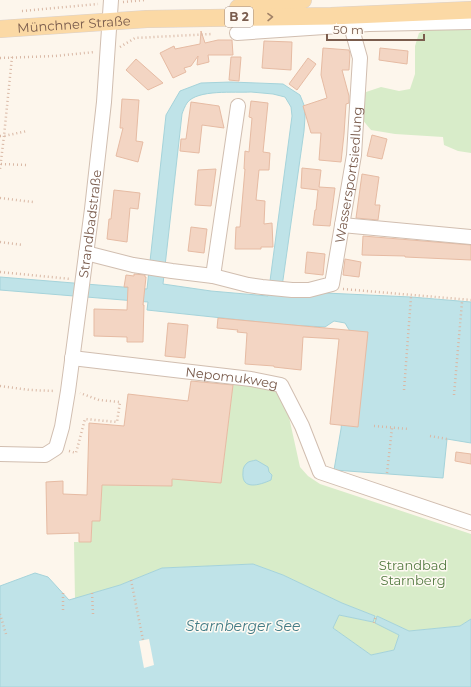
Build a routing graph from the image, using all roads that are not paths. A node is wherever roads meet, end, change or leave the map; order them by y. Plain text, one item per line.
1 (303, 0) edge
2 (111, 1) edge
3 (471, 10) edge
4 (147, 19) junction
5 (109, 21) junction
6 (471, 22) edge
7 (351, 26) junction
8 (0, 29) edge
9 (237, 33) dead end
10 (238, 106) dead end
11 (342, 225) junction
12 (471, 237) edge
13 (86, 253) junction
14 (213, 276) junction
15 (72, 358) junction
16 (0, 454) edge
17 (471, 523) edge

1 - 4 main road, Münchner Straße / B 2
2 - 5 street, Strandbadstraße
4 -> 3 main road, Münchner Straße / B 2
4 - 5 main road, Münchner Straße / B 2
5 - 8 main road, Münchner Straße / B 2
5 - 13 street, Strandbadstraße
6 - 7 street
7 - 9 street
7 - 11 street, Wassersportsiedlung
10 - 14 street
11 - 12 street
11 - 14 street, Wassersportsiedlung
13 - 14 street
13 - 15 street, Strandbadstraße
15 - 16 street, Strandbadstraße
15 - 17 street, Nepomukweg

